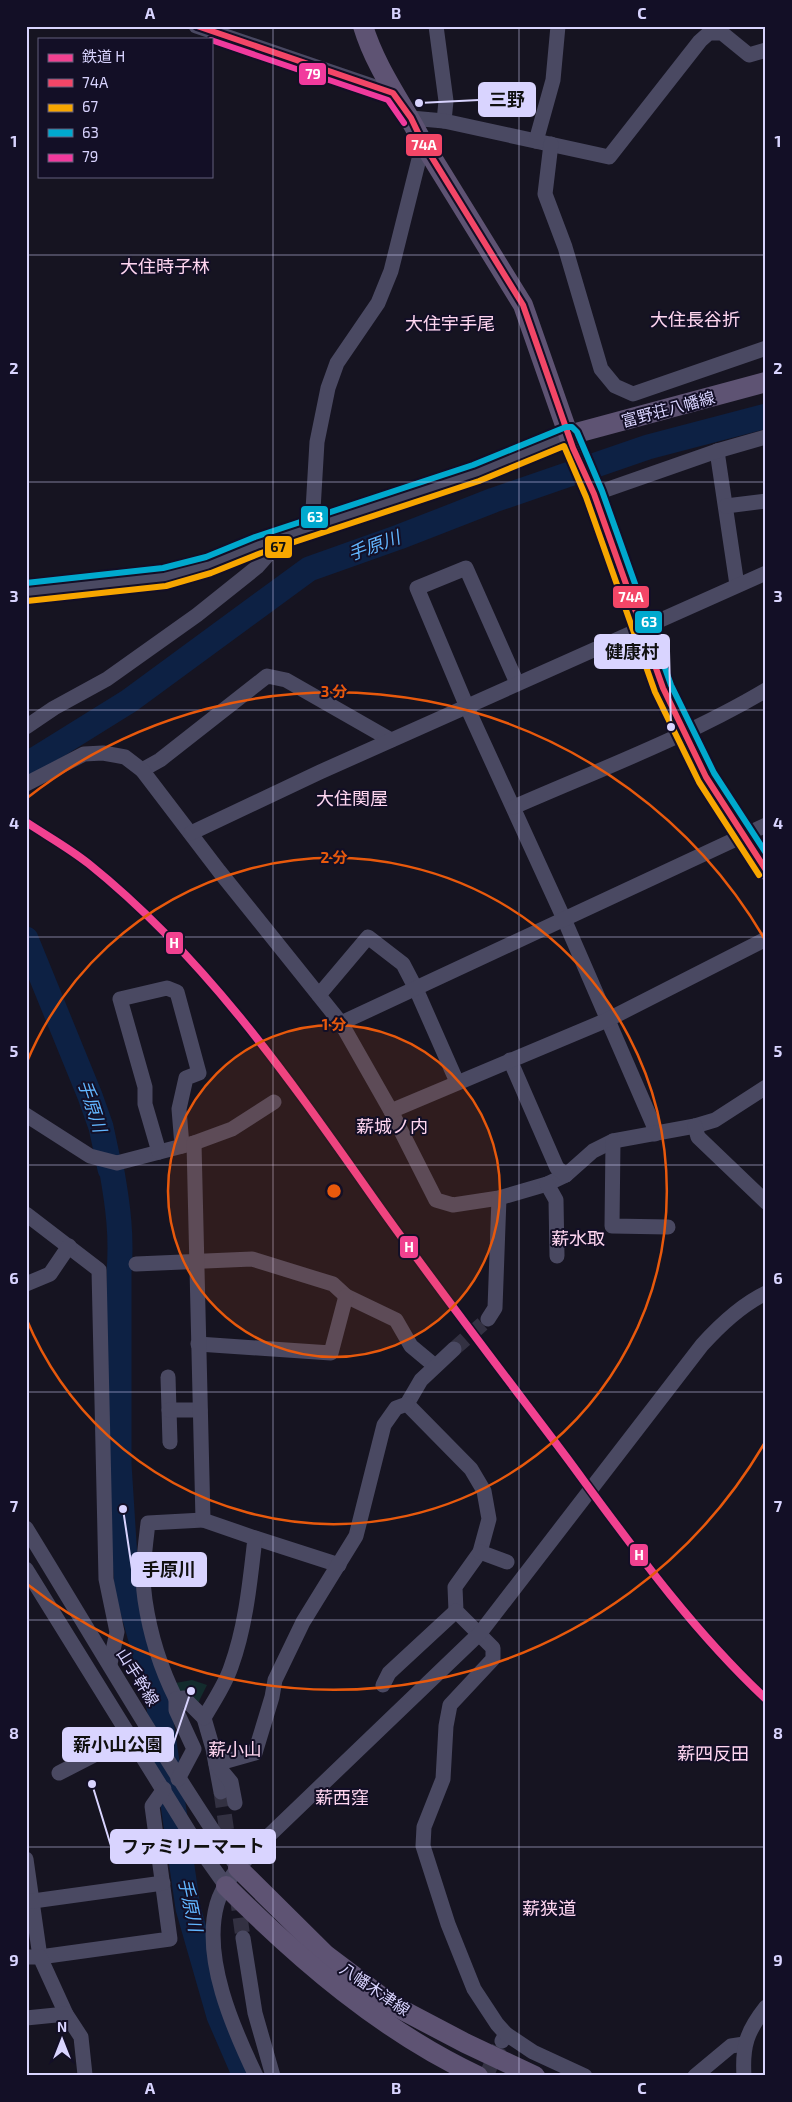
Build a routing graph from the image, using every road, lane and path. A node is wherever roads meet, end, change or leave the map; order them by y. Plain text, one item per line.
1 (196, 26) edge
2 (363, 26) edge
3 (436, 26) edge
4 (558, 26) edge
5 (766, 50) edge
6 (393, 94) junction
7 (410, 118) junction
8 (444, 121) junction
9 (536, 141) junction
10 (424, 143) junction
11 (551, 144) junction
12 (766, 348) edge
13 (766, 382) edge
14 (766, 437) edge
15 (571, 442) junction
16 (717, 451) junction
17 (593, 491) junction
18 (766, 501) edge
19 (726, 506) junction
20 (312, 528) junction
21 (274, 540) junction
22 (766, 574) edge
23 (737, 585) junction
24 (26, 592) edge
25 (640, 630) junction
26 (517, 683) junction
27 (766, 690) edge
28 (467, 707) junction
29 (26, 727) edge
30 (682, 732) junction
31 (391, 740) junction
32 (142, 770) junction
33 (26, 784) edge
34 (514, 807) junction
35 (766, 825) edge
36 (191, 833) junction
37 (743, 837) junction
38 (766, 870) edge
39 (564, 918) junction
40 (766, 939) edge
41 (416, 989) junction
42 (319, 995) junction
43 (607, 1020) junction
44 (341, 1023) junction
45 (510, 1060) junction
46 (457, 1082) junction
47 (766, 1087) edge
48 (274, 1102) dead end
49 (391, 1111) junction
50 (26, 1115) edge
51 (695, 1126) junction
52 (655, 1134) junction
53 (613, 1141) junction
54 (188, 1145) junction
55 (159, 1152) junction
56 (566, 1174) junction
57 (547, 1184) junction
58 (760, 1185) edge
59 (499, 1198) junction
60 (766, 1202) edge
61 (26, 1214) edge
62 (668, 1227) dead end
63 (69, 1246) junction
64 (557, 1256) dead end
65 (196, 1260) junction
66 (136, 1264) dead end
67 (26, 1284) edge
68 (766, 1293) edge
69 (346, 1296) junction
70 (488, 1319) tunnel mouth
71 (198, 1344) junction
72 (454, 1349) tunnel mouth
73 (436, 1366) junction
74 (168, 1377) dead end
75 (407, 1404) junction
76 (169, 1410) junction
77 (200, 1410) junction
78 (170, 1442) dead end
79 (203, 1520) junction
80 (26, 1528) edge
81 (255, 1538) junction
82 (480, 1552) junction
83 (507, 1562) dead end
84 (339, 1565) junction
85 (26, 1569) edge
86 (456, 1611) junction
87 (480, 1633) junction
88 (110, 1664) junction
89 (383, 1685) dead end
90 (176, 1699) junction
91 (204, 1718) junction
92 (131, 1736) junction
93 (216, 1764) junction
94 (59, 1773) dead end
95 (178, 1779) junction
96 (164, 1789) junction
97 (221, 1792) tunnel mouth
98 (235, 1803) tunnel mouth
99 (26, 1859) edge
100 (238, 1868) junction
101 (163, 1883) junction
102 (226, 1886) junction
103 (30, 1901) edge
104 (243, 1938) tunnel mouth
105 (33, 1957) edge
106 (766, 2007) edge
107 (66, 2014) junction
108 (26, 2018) edge
109 (744, 2044) junction
110 (80, 2076) edge
111 (85, 2076) edge
112 (256, 2076) edge
113 (273, 2076) edge
114 (478, 2076) edge
115 (535, 2076) edge
116 (585, 2076) edge
117 (694, 2076) edge
118 (744, 2076) edge

1 - 6 street
2 - 6 main road
3 - 8 street
4 - 9 street
5 - 11 street
6 - 7 main road
7 - 8 street
7 - 10 main road
8 - 9 street
9 - 11 street
10 - 15 main road
10 - 20 street
11 - 12 street
13 - 15 main road, 富野荘八幡線
14 - 16 street
15 - 17 main road
15 - 20 street
16 - 17 street
16 - 19 street
17 - 25 main road
18 - 19 street
19 - 23 street
20 - 21 street
21 - 24 street
21 - 29 street
22 - 23 street
23 - 25 street
25 - 26 street
25 - 30 main road
26 - 28 street
26 - 28 street
27 - 30 street
28 - 31 street
28 - 34 street
30 - 34 street
30 - 37 main road
31 - 32 street
31 - 36 street
32 - 33 street
32 - 36 street
34 - 39 street
35 - 37 street
36 - 42 street
37 - 38 main road
37 - 39 street
39 - 41 street
39 - 43 street
40 - 43 street
41 - 42 street
41 - 44 street
41 - 46 street
42 - 44 street
43 - 45 street
43 - 52 street
44 - 49 street
45 - 46 street
45 - 56 street
46 - 49 street
47 - 51 street
48 - 54 street
49 - 59 street
50 - 55 street
51 - 52 street
51 - 58 street
52 - 53 street
53 - 56 street
53 - 62 street
54 - 55 street
54 - 55 street
54 - 65 street
56 - 57 street
57 - 59 street
57 - 64 street
58 - 60 street
59 - 70 street
61 - 63 street
63 - 67 street
63 - 88 street
65 - 66 street
65 - 69 street
65 - 71 street
68 - 87 street
69 - 71 street
69 - 73 street
71 - 77 street
72 - 73 street
73 - 75 street
74 - 76 street
75 - 82 street
75 - 84 street
76 - 77 street
76 - 78 street
77 - 79 street
79 - 81 street
79 - 90 street
80 - 88 street, 山手幹線
81 - 84 street
81 - 91 street
82 - 83 street
82 - 86 street
84 - 93 street
85 - 92 street
86 - 87 street
86 - 89 street
87 - 100 street
87 - 116 street
88 - 95 street, 山手幹線
90 - 91 street
90 - 95 street
91 - 93 street
92 - 94 street
92 - 96 street
93 - 97 street
93 - 98 street
95 - 100 street, 山手幹線
96 - 101 street
96 - 102 street
99 - 103 street
100 - 102 street
100 - 115 main road, 八幡木津線
101 - 103 street
101 - 105 street
102 - 112 street
102 - 114 main road, 八幡木津線
103 - 105 street
104 - 113 street
105 - 107 street
106 - 109 street
107 - 108 street
107 - 111 street
109 - 117 street
109 - 118 street
110 - 111 street

